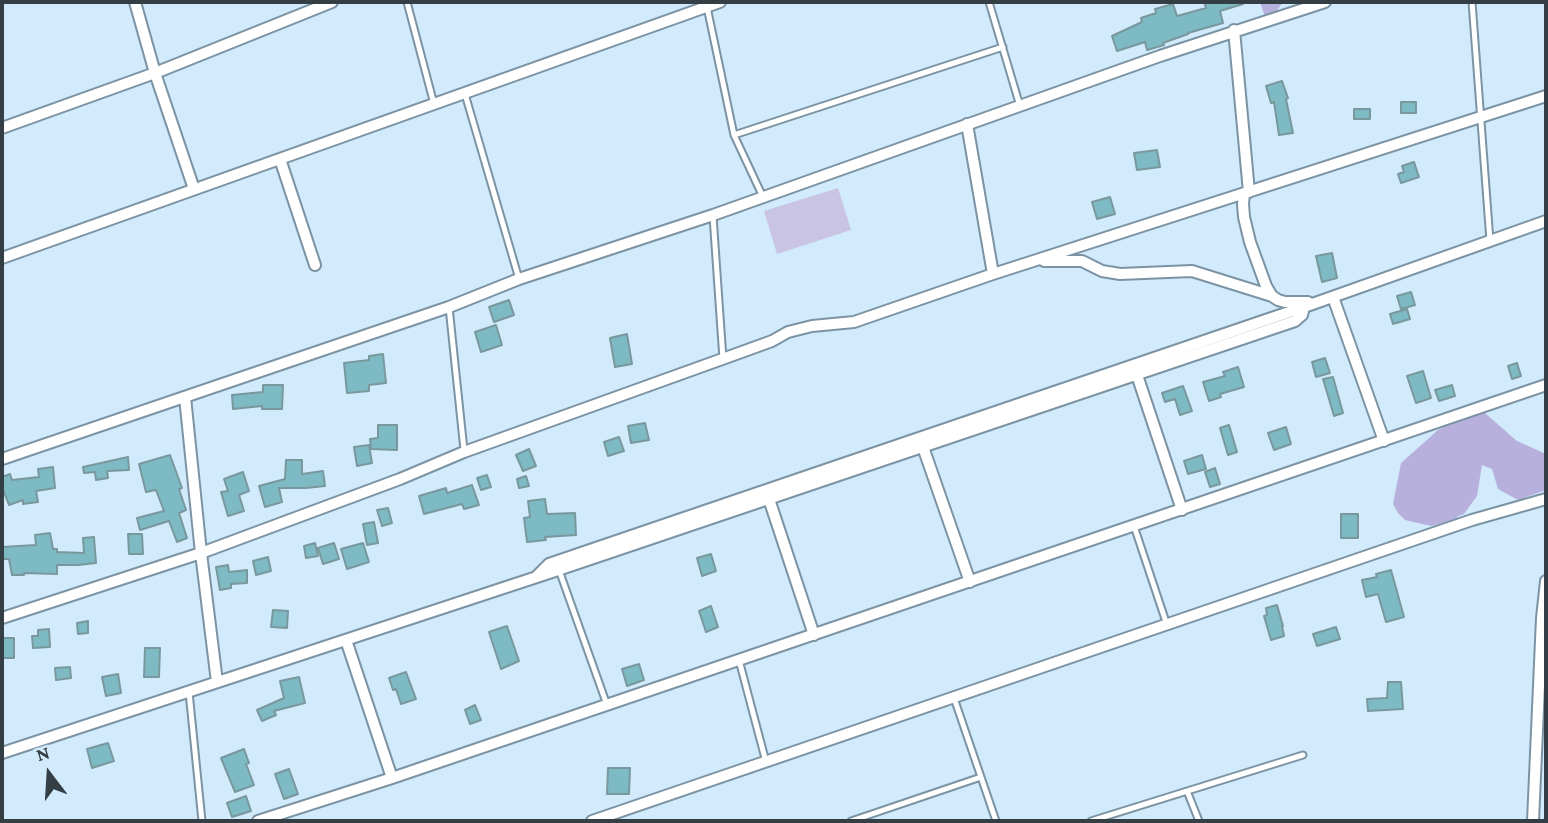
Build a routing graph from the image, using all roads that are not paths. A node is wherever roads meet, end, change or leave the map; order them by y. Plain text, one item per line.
1 (135, 2) edge
2 (332, 2) edge
3 (407, 2) edge
4 (989, 2) edge
5 (1325, 2) edge
6 (1472, 2) edge
7 (715, 3) edge
8 (1234, 30) junction
9 (1003, 47) junction
10 (155, 72) junction
11 (465, 94) junction
12 (1546, 96) edge
13 (434, 104) junction
14 (1020, 106) junction
15 (1481, 117) junction
16 (967, 124) junction
17 (2, 128) edge
18 (734, 135) junction
19 (280, 159) junction
20 (194, 189) junction
21 (1247, 192) junction
22 (764, 197) junction
23 (713, 215) junction
24 (1546, 221) edge
25 (1490, 241) junction
26 (2, 258) edge
27 (1031, 262) junction
28 (315, 265) dead end
29 (993, 274) junction
30 (519, 279) junction
31 (1272, 296) junction
32 (1333, 297) junction
33 (1318, 302) junction
34 (449, 307) junction
35 (1304, 307) junction
36 (723, 359) junction
37 (1137, 375) junction
38 (1546, 386) edge
39 (185, 397) junction
40 (1384, 441) junction
41 (923, 447) junction
42 (464, 452) junction
43 (2, 459) edge
44 (769, 499) junction
45 (1546, 499) edge
46 (1182, 510) junction
47 (1134, 526) junction
48 (201, 553) junction
49 (559, 570) junction
50 (535, 578) junction
51 (1546, 580) edge
52 (970, 582) junction
53 (2, 618) edge
54 (1544, 618) edge
55 (1167, 625) junction
56 (814, 635) junction
57 (346, 639) junction
58 (739, 660) junction
59 (217, 682) junction
60 (188, 691) junction
61 (954, 698) junction
62 (607, 705) junction
63 (2, 753) edge
64 (1303, 755) dead end
65 (766, 762) junction
66 (981, 776) junction
67 (393, 778) junction
68 (1187, 791) junction
69 (202, 821) edge
70 (258, 821) edge
71 (592, 821) edge
72 (851, 821) edge
73 (996, 821) edge
74 (1091, 821) edge
75 (1199, 821) edge
76 (1534, 821) edge

1 - 10 street
2 - 10 street
3 - 13 lane
4 - 9 lane
5 - 8 street
6 - 15 lane
7 - 11 street
7 - 18 lane
8 - 14 street
8 - 21 street
9 - 14 lane
9 - 18 lane
10 - 17 street
10 - 20 street
11 - 13 street
11 - 30 lane
12 - 15 street
13 - 19 street
14 - 16 street
15 - 21 street
15 - 25 lane
16 - 22 street
16 - 29 street
18 - 22 lane
19 - 20 street
19 - 28 street
20 - 26 street
21 - 27 street
21 - 31 street
22 - 23 street
23 - 30 street
23 - 36 lane
24 - 25 street
25 - 32 street
27 - 29 street
27 - 31 street
29 - 36 street
30 - 34 street
31 - 33 street
32 - 33 street
32 - 40 street
33 - 35 street
34 - 39 street
34 - 42 lane
35 - 37 street
35 - 50 street
36 - 42 street
37 - 41 street
37 - 46 street
38 - 40 street
39 - 43 street
39 - 48 street
40 - 46 street
41 - 44 street
41 - 52 street
42 - 48 street
44 - 49 street
44 - 56 street
45 - 55 street
46 - 47 street
47 - 52 street
47 - 55 lane
48 - 53 street
48 - 59 street
49 - 50 street
49 - 62 lane
50 - 57 street
51 - 54 street
52 - 56 street
54 - 76 street
55 - 61 street
56 - 58 street
57 - 59 street
57 - 67 street
58 - 62 street
58 - 65 lane
59 - 60 street
60 - 63 street
60 - 69 lane
61 - 65 street
61 - 66 lane
62 - 67 street
64 - 68 lane
65 - 71 street
66 - 72 lane
66 - 73 lane
67 - 70 street
68 - 74 lane
68 - 75 lane

